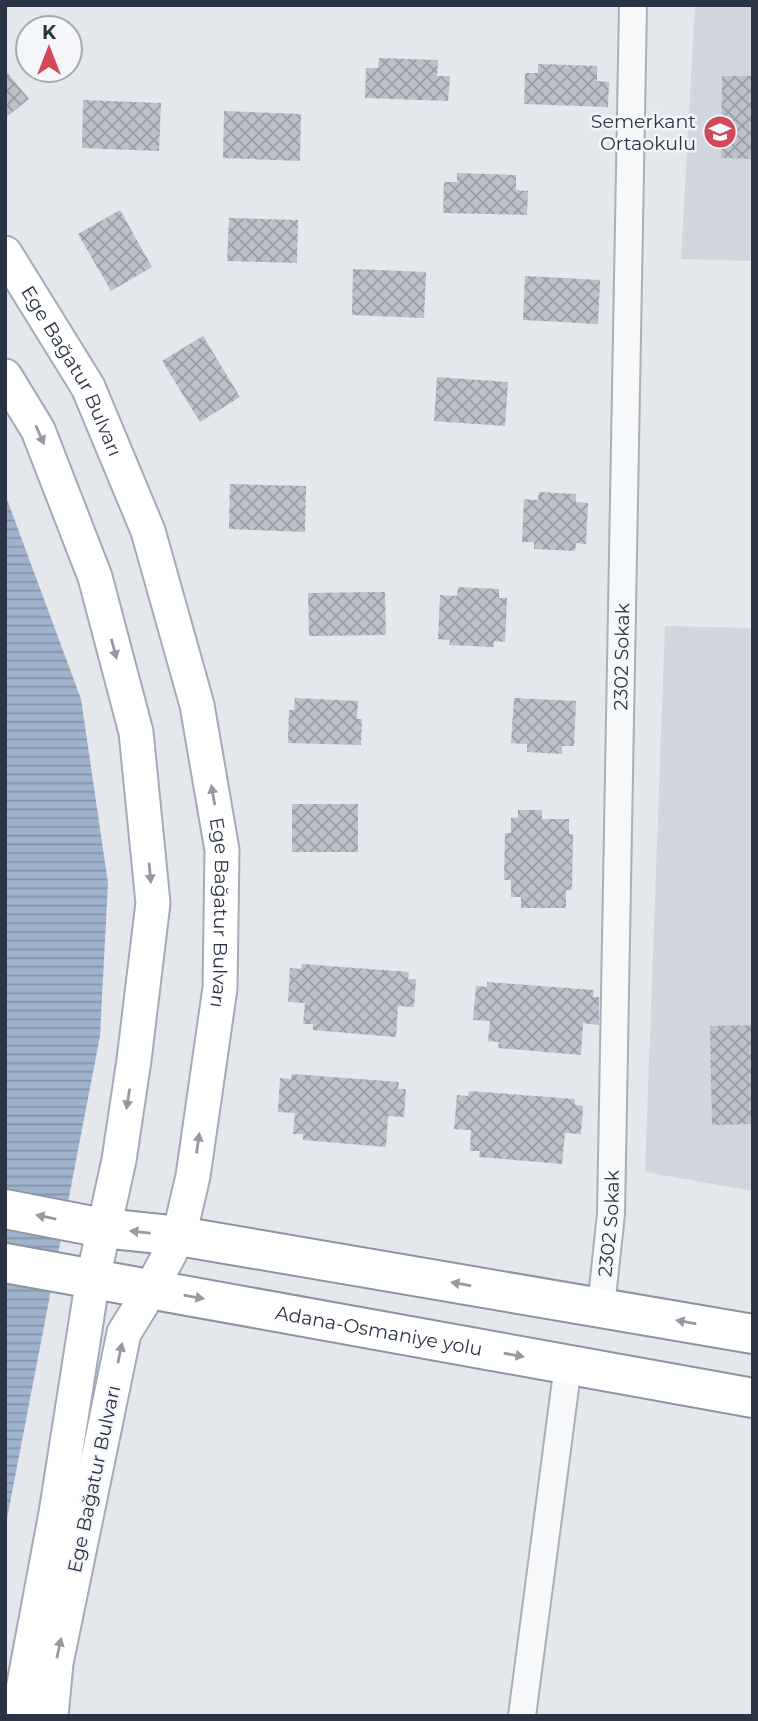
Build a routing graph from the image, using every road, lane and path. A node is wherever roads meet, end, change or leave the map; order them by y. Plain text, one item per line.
1 (633, 5) edge
2 (5, 253) edge
3 (5, 376) edge
4 (5, 1209) edge
5 (95, 1227) junction
6 (179, 1236) junction
7 (5, 1263) edge
8 (86, 1277) junction
9 (151, 1289) junction
10 (601, 1307) junction
11 (753, 1334) edge
12 (568, 1365) junction
13 (753, 1398) edge
14 (18, 1716) edge
15 (51, 1716) edge
16 (522, 1716) edge

1 - 10 street, 2302 Sokak
6 -> 2 main road, Ege Bağatur Bulvarı
3 -> 5 main road, Ege Bağatur Bulvarı
5 -> 4 highway
6 -> 5 highway
5 - 8 main road, Ege Bağatur Bulvarı
6 - 9 main road, Ege Bağatur Bulvarı
10 -> 6 highway
7 - 8 highway, Adana-Osmaniye yolu
8 - 9 highway, Adana-Osmaniye yolu
8 - 14 main road, Ege Bağatur Bulvarı
9 -> 12 highway, Adana-Osmaniye yolu
15 -> 9 main road, Ege Bağatur Bulvarı
11 -> 10 highway
12 - 13 highway, Adana-Osmaniye yolu
12 - 16 street

